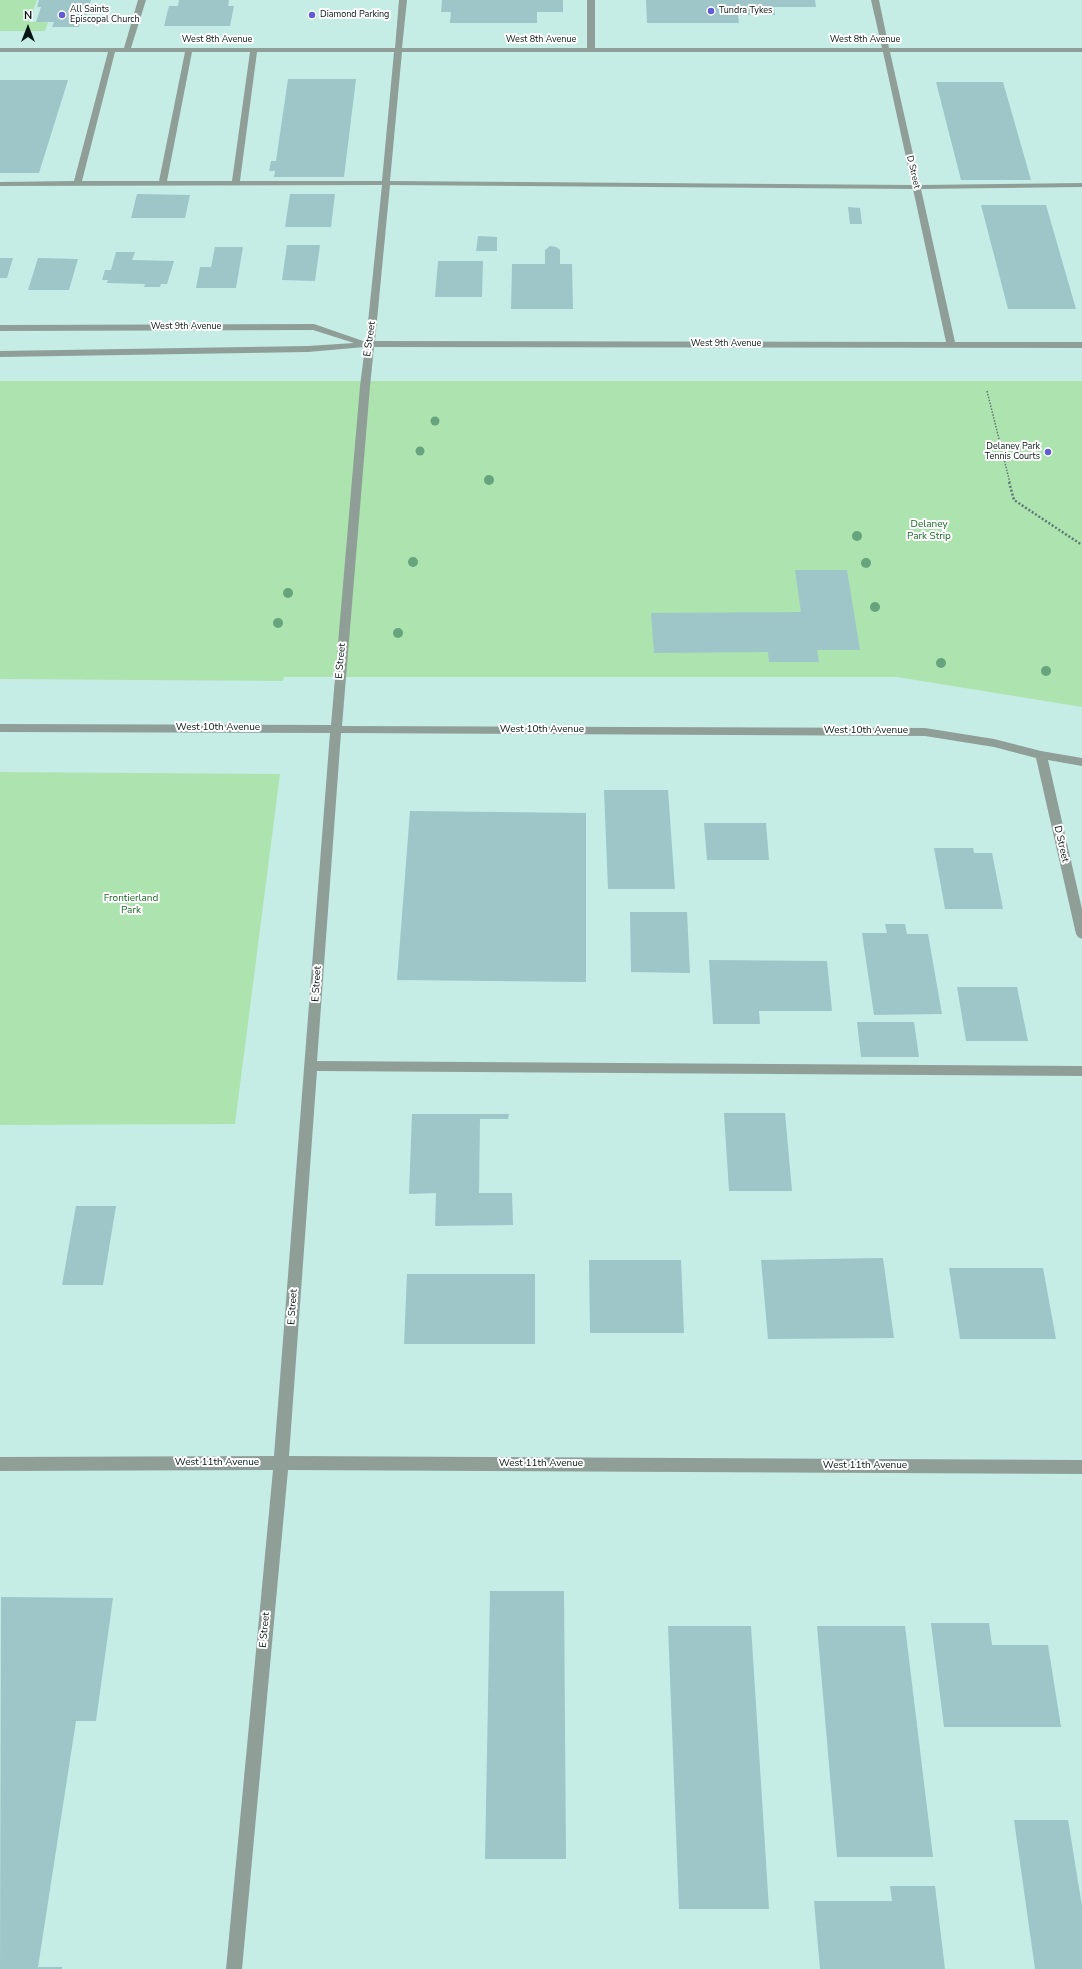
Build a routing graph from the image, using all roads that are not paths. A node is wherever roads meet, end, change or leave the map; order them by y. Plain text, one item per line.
1 (142, 0) edge
2 (403, 0) edge
3 (591, 0) edge
4 (875, 0) edge
5 (886, 49) junction
6 (0, 50) edge
7 (112, 50) junction
8 (127, 50) junction
9 (189, 50) junction
10 (254, 50) junction
11 (399, 50) junction
12 (592, 50) junction
13 (1082, 50) edge
14 (78, 183) junction
15 (163, 183) junction
16 (236, 183) junction
17 (385, 183) junction
18 (0, 184) edge
19 (1082, 185) edge
20 (917, 187) junction
21 (0, 328) edge
22 (369, 344) junction
23 (951, 344) junction
24 (1082, 345) edge
25 (0, 354) edge
26 (0, 728) edge
27 (336, 729) junction
28 (1041, 755) junction
29 (1082, 762) edge
30 (1082, 934) edge
31 (311, 1066) junction
32 (1082, 1070) edge
33 (281, 1463) junction
34 (0, 1464) edge
35 (1082, 1467) edge
36 (234, 1969) edge

1 - 8 street
2 - 11 street, E Street
3 - 12 street
4 - 5 street, D Street
5 - 12 street, West 8th Avenue
5 - 13 street, West 8th Avenue
5 - 20 street, D Street
6 - 7 street, West 8th Avenue
7 - 8 street, West 8th Avenue
7 - 14 street
8 - 9 street, West 8th Avenue
9 - 10 street, West 8th Avenue
9 - 15 street
10 - 11 street, West 8th Avenue
10 - 16 street
11 - 12 street, West 8th Avenue
11 - 17 street, E Street
14 - 15 street
14 - 18 street
15 - 16 street
16 - 17 street
17 - 20 street
17 - 22 street, E Street
19 - 20 street
20 - 23 street, D Street
21 - 22 street, West 9th Avenue
22 - 23 street, West 9th Avenue
22 - 25 street, West 9th Avenue
22 - 27 street, E Street
23 - 24 street, West 9th Avenue
26 - 27 street, West 10th Avenue
27 - 28 street, West 10th Avenue
27 - 31 street, E Street
28 - 29 street, West 10th Avenue
28 - 30 street, D Street
31 - 32 street
31 - 33 street, E Street
33 - 34 street, West 11th Avenue
33 - 35 street, West 11th Avenue
33 - 36 street, E Street

